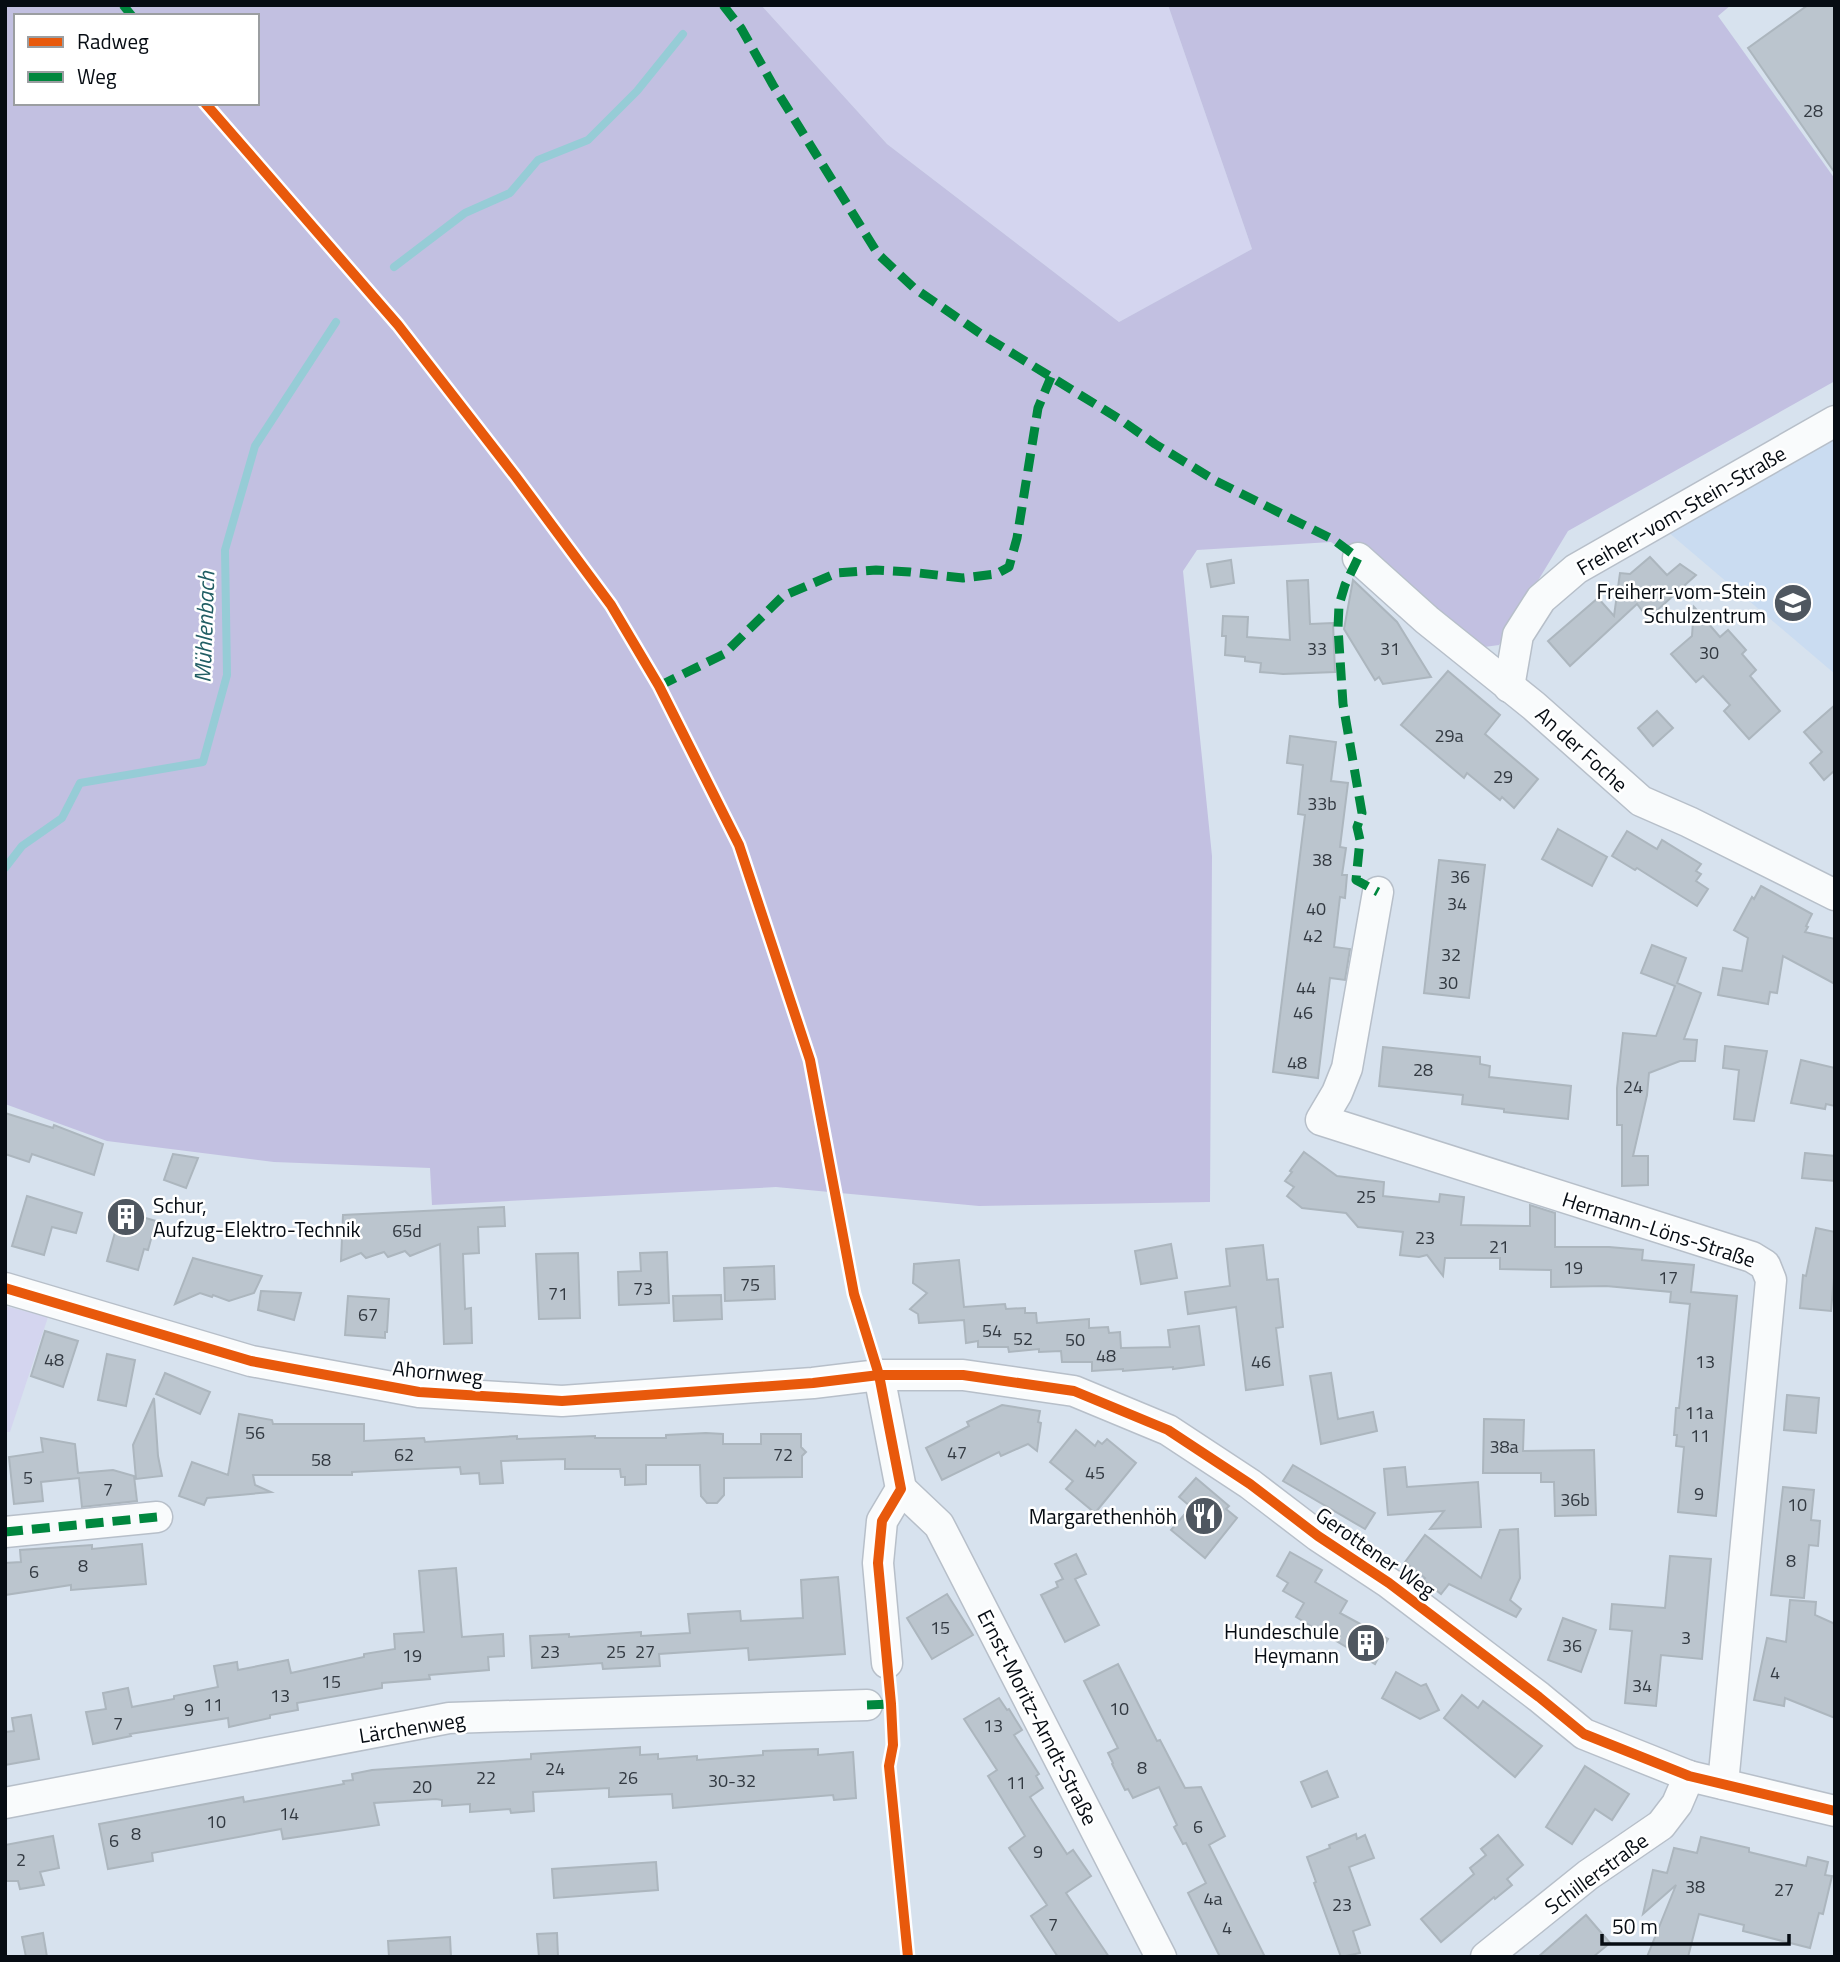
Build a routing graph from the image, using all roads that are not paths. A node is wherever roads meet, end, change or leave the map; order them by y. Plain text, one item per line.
1 (1835, 421) edge
2 (1358, 558) dead end
3 (1509, 687) junction
4 (1378, 892) dead end
5 (1835, 895) edge
6 (5, 1288) edge
7 (879, 1375) junction
8 (901, 1489) junction
9 (157, 1517) dead end
10 (5, 1532) edge
11 (887, 1663) dead end
12 (867, 1705) dead end
13 (1689, 1776) junction
14 (1723, 1784) junction
15 (5, 1803) edge
16 (1834, 1808) edge
17 (1161, 1957) edge
18 (1486, 1957) edge

1 - 3 street, Freiherr-vom-Stein-Straße
2 - 3 street, An der Foche
3 - 5 street, An der Foche
4 - 14 street, Hermann-Löns-Straße
6 - 7 street, Ahornweg
7 - 8 street
7 - 13 street, Gerottener Weg
8 - 11 street
8 - 17 street, Ernst-Moritz-Arndt-Straße
9 - 10 street
12 - 15 street, Lärchenweg
13 - 14 street, Gerottener Weg
13 - 18 street, Schillerstraße
14 - 16 street, Gerottener Weg

